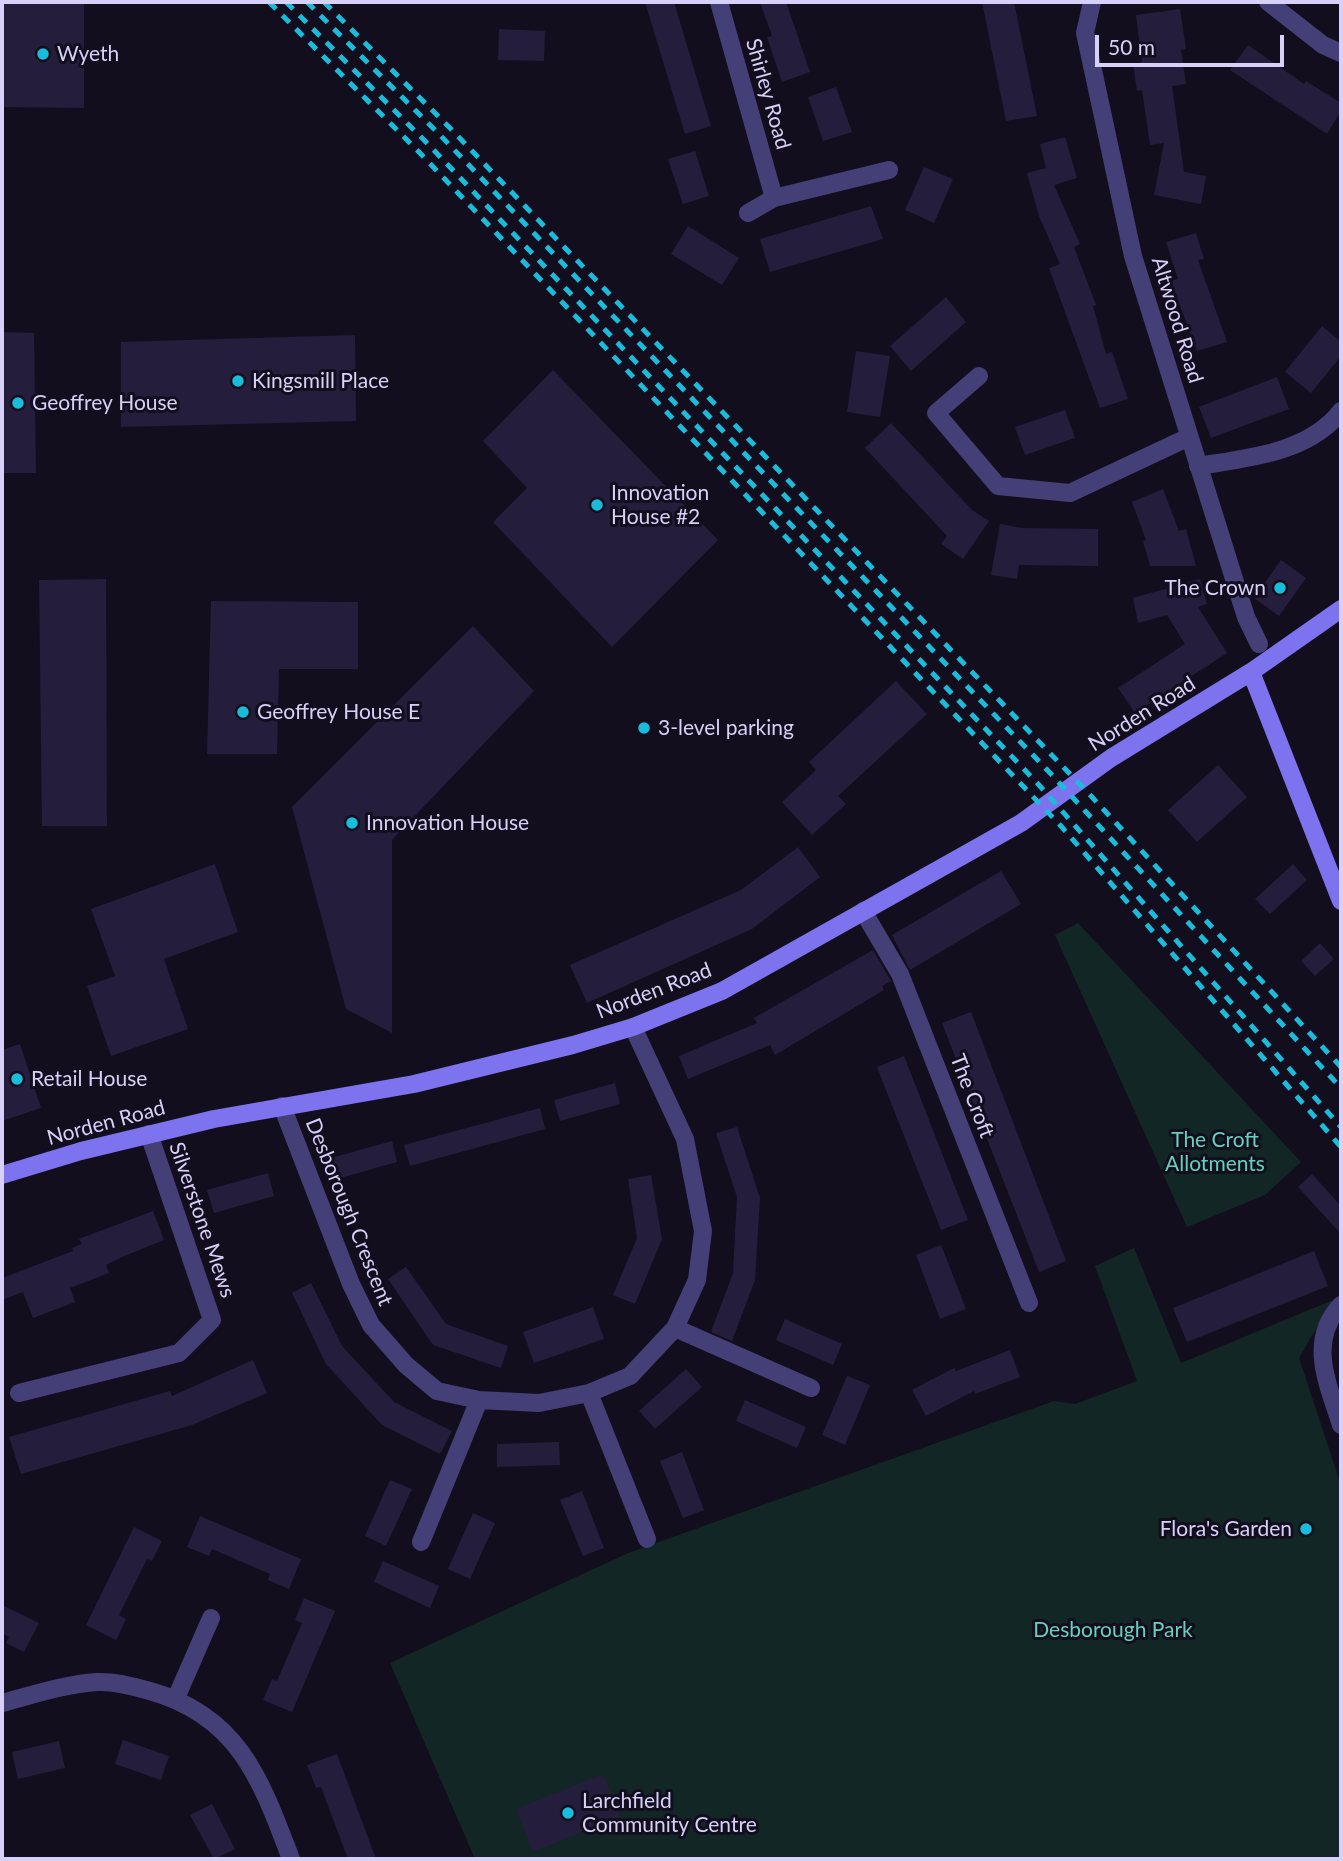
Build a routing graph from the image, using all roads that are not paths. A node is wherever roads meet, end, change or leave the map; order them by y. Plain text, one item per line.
1 (719, 2) edge
2 (1092, 2) edge
3 (1268, 2) edge
4 (1341, 52) edge
5 (889, 170) dead end
6 (774, 198) junction
7 (748, 213) dead end
8 (979, 376) dead end
9 (1341, 411) edge
10 (1189, 437) junction
11 (1198, 466) junction
12 (1341, 609) edge
13 (1259, 644) dead end
14 (1251, 672) junction
15 (1341, 901) edge
16 (863, 911) junction
17 (633, 1027) junction
18 (282, 1106) junction
19 (149, 1134) junction
20 (2, 1175) edge
21 (1029, 1303) dead end
22 (1341, 1305) edge
23 (675, 1328) junction
24 (811, 1388) dead end
25 (589, 1393) junction
26 (19, 1394) dead end
27 (480, 1400) junction
28 (1341, 1425) edge
29 (647, 1539) dead end
30 (421, 1542) dead end
31 (211, 1618) dead end
32 (176, 1698) junction
33 (2, 1703) edge
34 (291, 1859) edge

1 - 6 street, Shirley Road
2 - 10 street, Altwood Road
3 - 4 street
5 - 6 street
6 - 7 street
8 - 10 street
9 - 11 street
10 - 11 street, Altwood Road
11 - 13 street, Altwood Road
12 - 14 street, Norden Road
14 - 15 street
14 - 16 street, Norden Road
16 - 17 street, Norden Road
16 - 21 street, The Croft
17 - 18 street, Norden Road
17 - 23 street, Desborough Crescent
18 - 19 street, Norden Road
18 - 27 street, Desborough Crescent
19 - 20 street, Norden Road
19 - 26 street, Silverstone Mews
22 - 28 street
23 - 24 street
23 - 25 street, Desborough Crescent
25 - 27 street, Desborough Crescent
25 - 29 street
27 - 30 street
31 - 32 street
32 - 33 street
32 - 34 street

